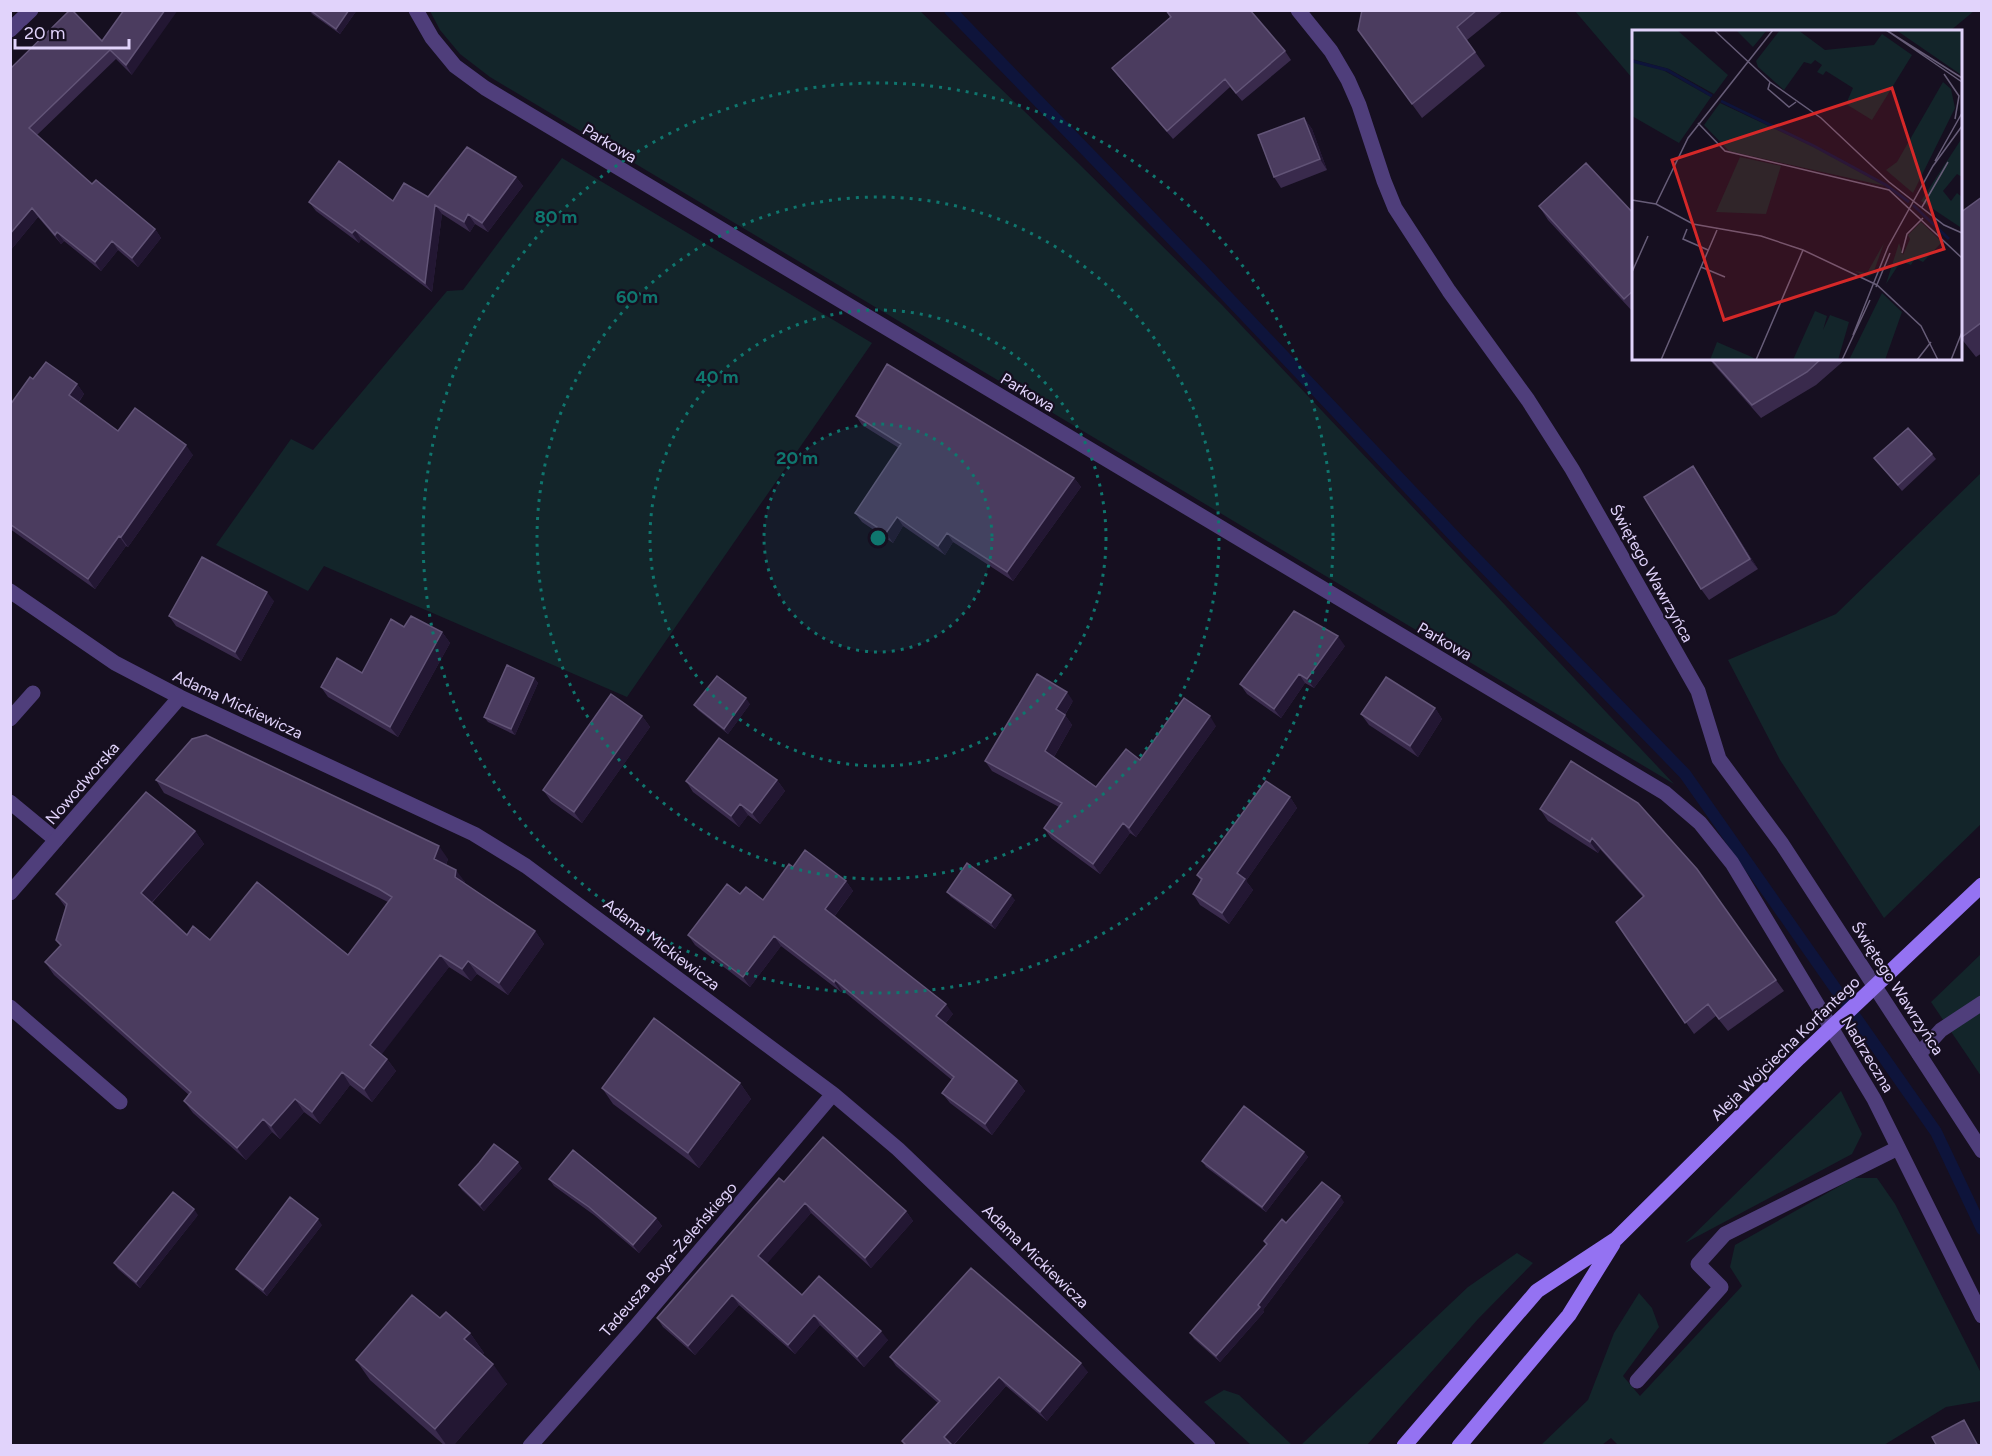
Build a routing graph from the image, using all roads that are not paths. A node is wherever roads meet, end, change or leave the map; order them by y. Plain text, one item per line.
1 (31, 10) edge
2 (416, 10) edge
3 (1298, 10) edge
4 (10, 30) edge
5 (10, 591) edge
6 (33, 693) dead end
7 (180, 697) junction
8 (10, 719) edge
9 (1643, 780) joint
10 (10, 802) edge
11 (56, 840) junction
12 (1982, 885) edge
13 (10, 893) edge
14 (1982, 1003) edge
15 (10, 1007) edge
16 (1919, 1054) junction
17 (833, 1094) junction
18 (120, 1102) dead end
19 (1898, 1148) junction
20 (1982, 1151) edge
21 (1616, 1239) junction
22 (1982, 1316) edge
23 (1637, 1381) dead end
24 (530, 1446) edge
25 (1208, 1446) edge
26 (1404, 1446) edge
27 (1459, 1446) edge

1 - 4 street
2 - 9 street, Parkowa
3 - 16 street, Świętego Wawrzyńca
5 - 7 street, Adama Mickiewicza
6 - 8 street
7 - 11 street, Nowodworska
7 - 17 street, Adama Mickiewicza
9 - 19 street, Nadrzeczna
10 - 11 street
11 - 13 street, Nowodworska
12 - 21 main road, Aleja Wojciecha Korfantego
14 - 16 street
15 - 18 street
16 - 20 street, Świętego Wawrzyńca
17 - 24 street, Tadeusza Boya-Żeleńskiego
17 - 25 street, Adama Mickiewicza
19 - 22 street, Nadrzeczna
19 - 23 street
21 - 26 main road, Aleja Wojciecha Korfantego
21 - 27 main road, Aleja Wojciecha Korfantego

